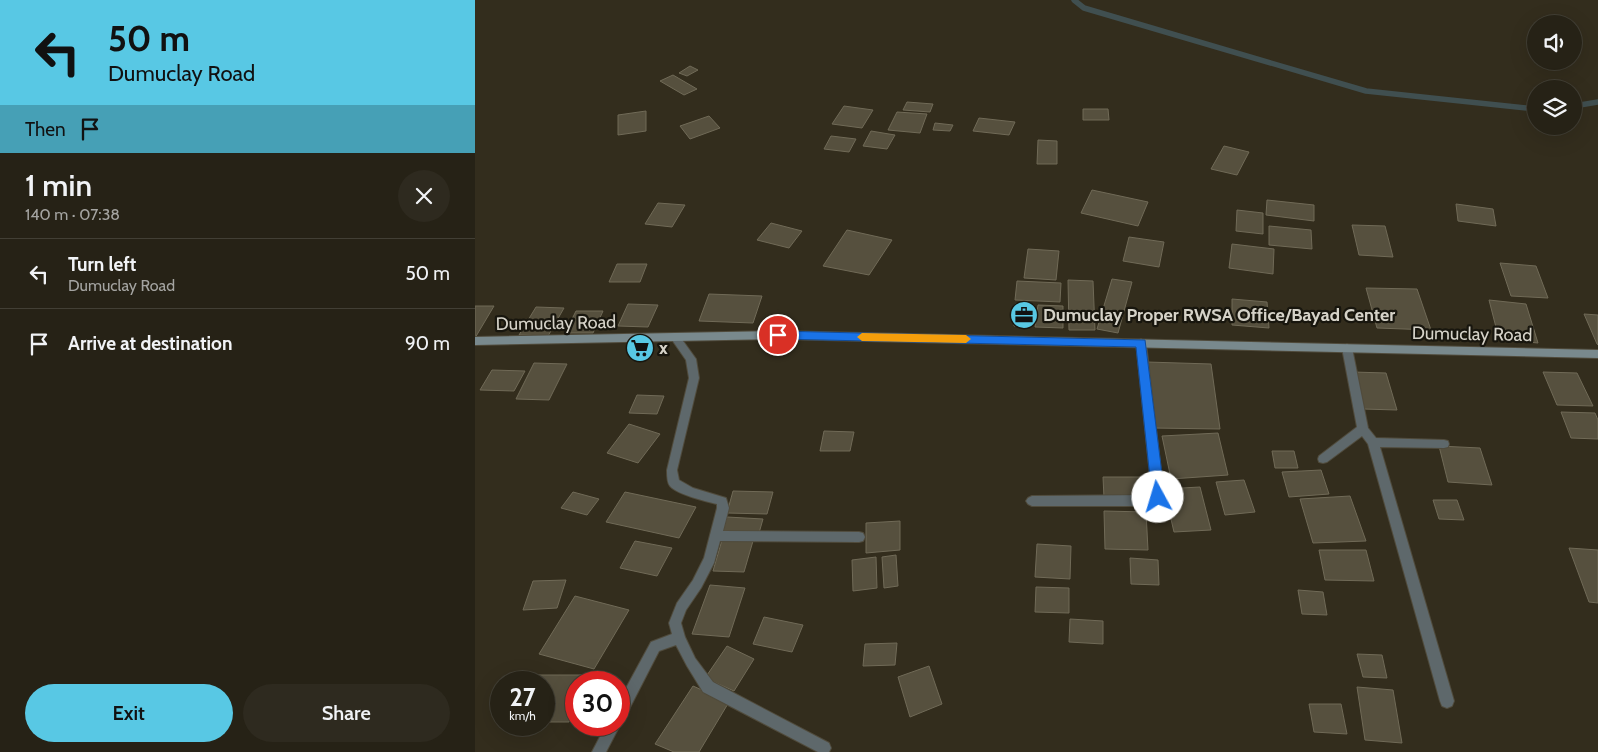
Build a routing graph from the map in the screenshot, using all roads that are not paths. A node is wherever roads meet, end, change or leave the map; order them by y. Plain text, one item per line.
1 (675, 337) junction
2 (475, 341) edge
3 (1141, 343) junction
4 (1347, 348) junction
5 (1598, 354) edge
6 (1363, 429) junction
7 (1373, 442) junction
8 (1444, 444) dead end
9 (1323, 459) dead end
10 (1032, 501) dead end
11 (716, 536) junction
12 (859, 537) dead end
13 (679, 638) junction
14 (630, 693) edge
15 (1447, 701) dead end
16 (607, 736) edge
17 (824, 748) dead end
18 (599, 752) edge

1 - 2 street, Dumuclay Road
1 - 3 street, Dumuclay Road
1 - 11 street
3 - 4 street, Dumuclay Road
3 - 10 street
4 - 5 street, Dumuclay Road
4 - 6 street
6 - 7 street
6 - 9 street
7 - 8 street
7 - 15 street
11 - 12 street
11 - 13 street
13 - 14 street
13 - 17 street
16 - 18 street

